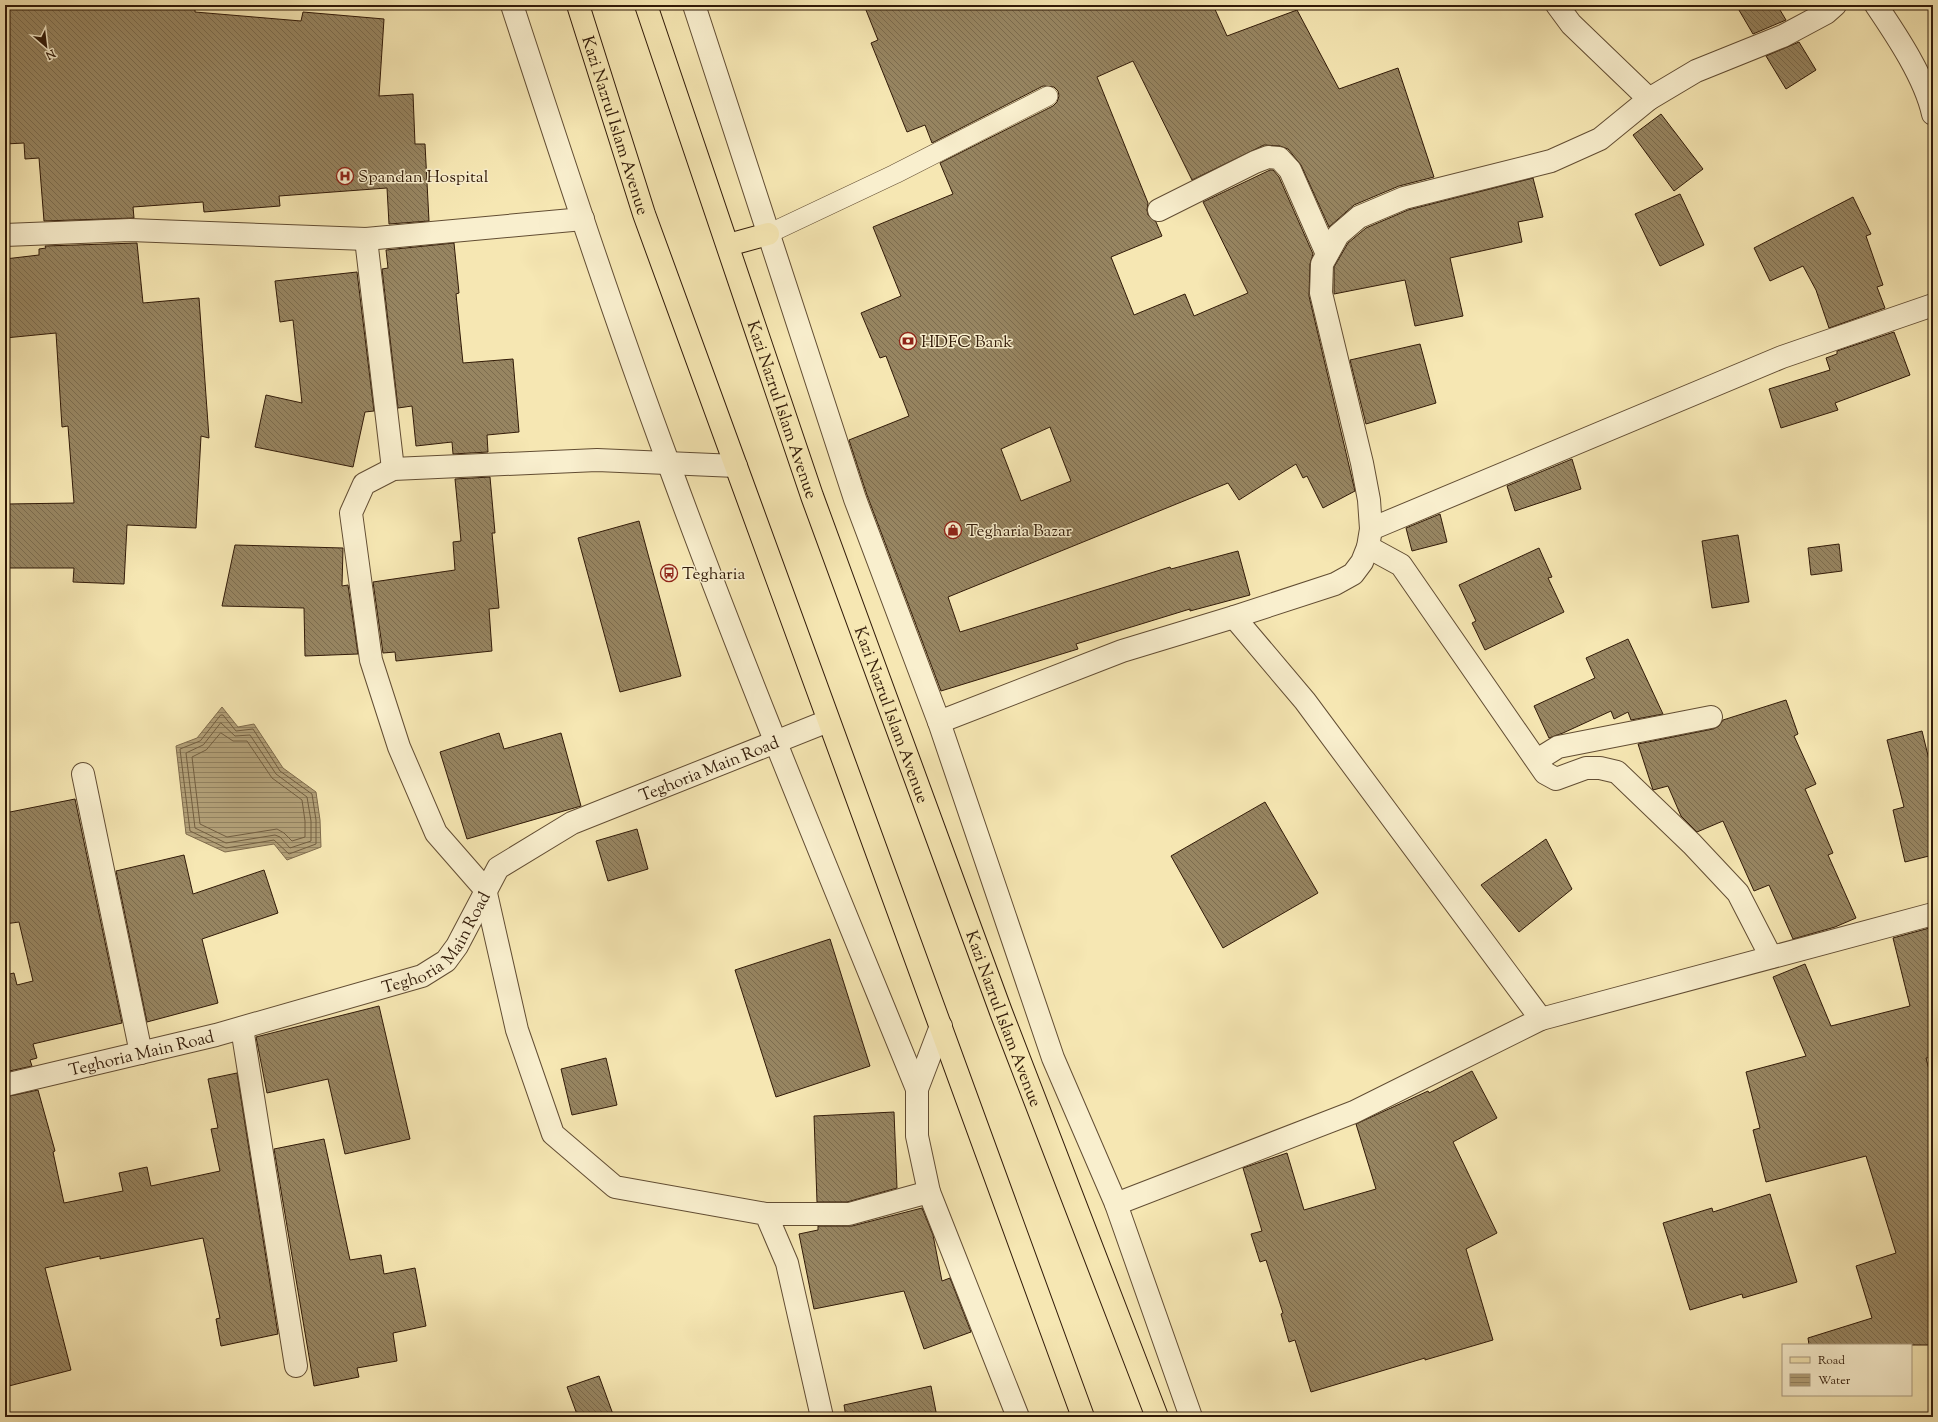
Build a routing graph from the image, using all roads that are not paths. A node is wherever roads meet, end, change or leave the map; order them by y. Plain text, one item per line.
1 (512, 5) edge
2 (578, 5) edge
3 (646, 5) edge
4 (694, 5) edge
5 (1557, 5) edge
6 (1835, 5) edge
7 (1876, 5) edge
8 (1048, 96) dead end
9 (1649, 98) junction
10 (1933, 114) edge
11 (1159, 210) dead end
12 (583, 220) junction
13 (768, 234) junction
14 (5, 235) edge
15 (366, 239) junction
16 (728, 245) junction
17 (1327, 254) junction
18 (1933, 305) edge
19 (668, 463) junction
20 (736, 466) junction
21 (393, 469) junction
22 (1370, 538) junction
23 (1234, 617) junction
24 (1710, 717) dead end
25 (828, 721) junction
26 (938, 722) junction
27 (776, 742) junction
28 (1537, 760) junction
29 (83, 774) dead end
30 (486, 889) junction
31 (1933, 914) edge
32 (1771, 957) junction
33 (1541, 1019) junction
34 (941, 1026) junction
35 (242, 1028) junction
36 (141, 1053) junction
37 (5, 1084) edge
38 (917, 1089) junction
39 (929, 1192) junction
40 (1116, 1204) junction
41 (766, 1214) junction
42 (296, 1366) dead end
43 (822, 1417) edge
44 (1018, 1417) edge
45 (1083, 1417) edge
46 (1157, 1417) edge
47 (1192, 1417) edge

1 - 12 street
2 - 20 main road, Kazi Nazrul Islam Avenue
3 - 16 main road, Kazi Nazrul Islam Avenue
4 - 13 street
5 - 9 street
6 - 9 street
7 - 10 street
8 - 13 lane
9 - 17 street
11 - 17 street
12 - 15 street
12 - 19 street
13 - 16 main road
13 - 26 street
14 - 15 street
15 - 21 street
16 - 46 main road, Kazi Nazrul Islam Avenue
17 - 22 street
18 - 22 street
19 - 20 street
19 - 21 street
19 - 27 street
20 - 25 main road, Kazi Nazrul Islam Avenue
21 - 30 street
22 - 23 street
22 - 28 street
23 - 26 street
23 - 33 street
24 - 28 street
25 - 27 street, Teghoria Main Road
25 - 34 main road, Kazi Nazrul Islam Avenue
26 - 40 street
27 - 30 street, Teghoria Main Road
27 - 38 street
28 - 32 street
29 - 36 street
30 - 35 street, Teghoria Main Road
30 - 41 street
31 - 32 street
32 - 33 street
33 - 40 street
34 - 38 street
34 - 45 main road, Kazi Nazrul Islam Avenue
35 - 36 street, Teghoria Main Road
35 - 42 street
36 - 37 street, Teghoria Main Road
38 - 39 street
39 - 41 street
39 - 44 street
40 - 47 street
41 - 43 street

